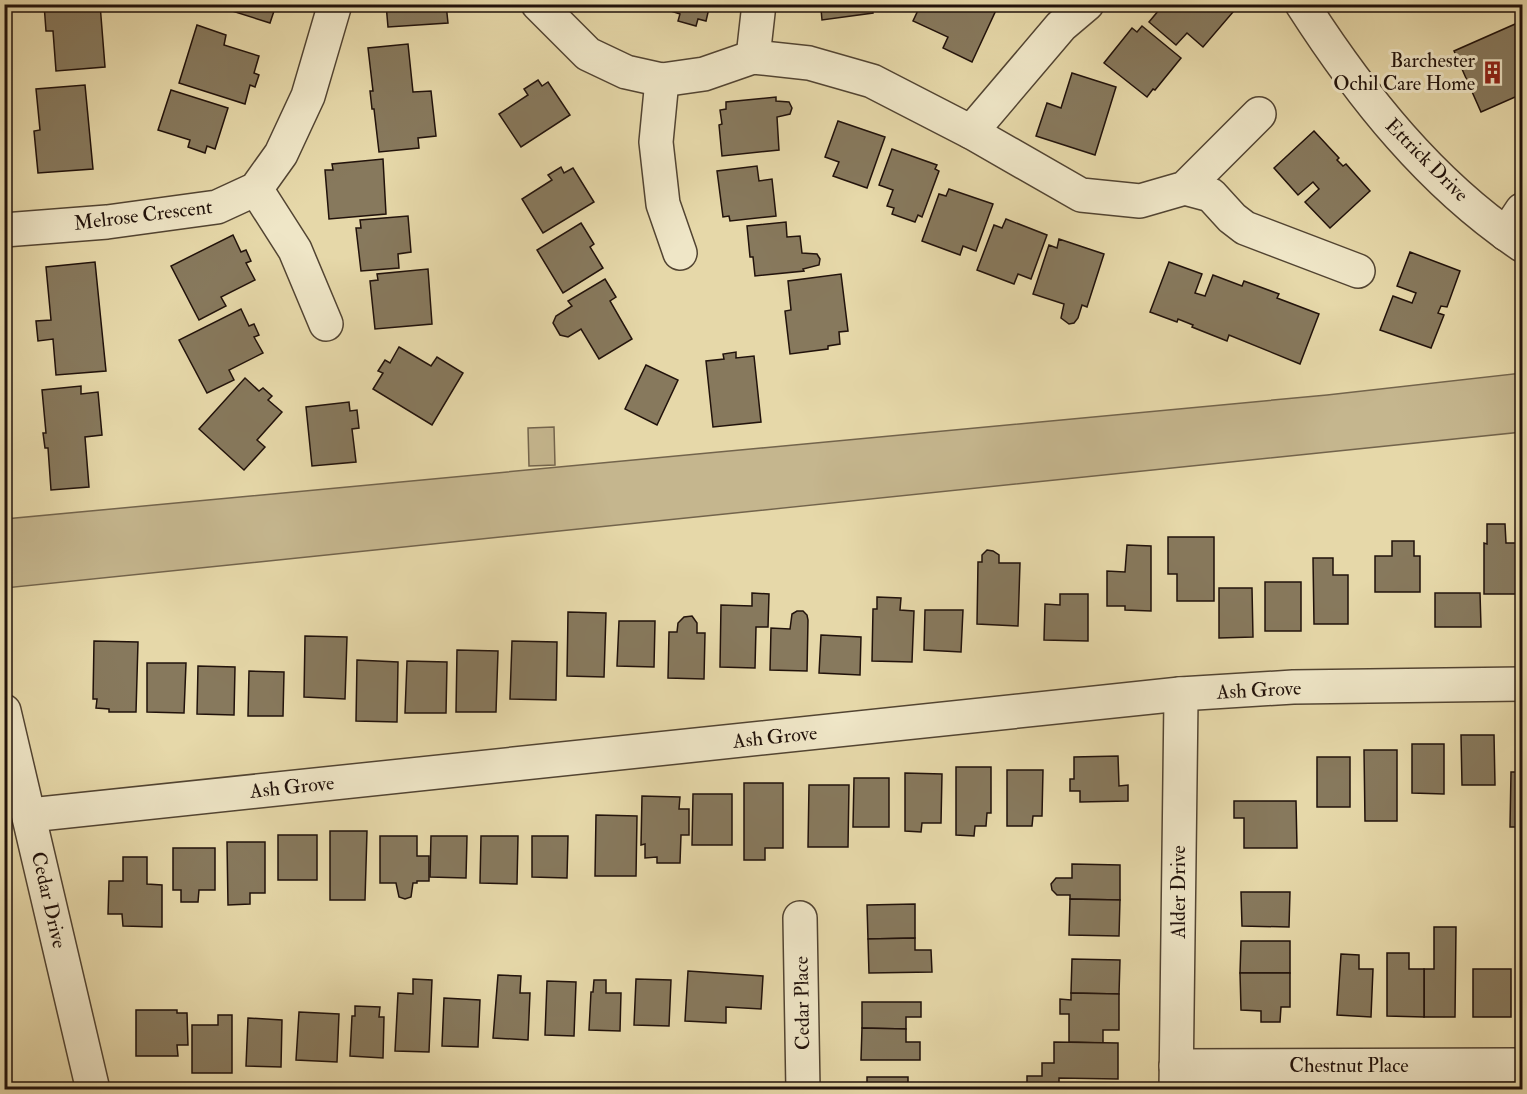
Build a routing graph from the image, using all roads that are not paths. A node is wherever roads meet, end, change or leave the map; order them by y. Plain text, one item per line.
1 (335, 4) edge
2 (538, 4) edge
3 (759, 4) edge
4 (1087, 4) edge
5 (1302, 4) edge
6 (753, 57) junction
7 (662, 80) junction
8 (1259, 114) dead end
9 (971, 132) junction
10 (1185, 188) junction
11 (256, 189) junction
12 (4, 230) edge
13 (1517, 230) edge
14 (680, 253) dead end
15 (1358, 271) dead end
16 (326, 324) dead end
17 (1522, 684) edge
18 (1180, 694) junction
19 (4, 711) edge
20 (30, 815) junction
21 (800, 918) dead end
22 (1522, 1065) edge
23 (1176, 1078) edge
24 (93, 1089) edge
25 (799, 1089) edge

1 - 11 street, Melrose Crescent
2 - 7 street
3 - 6 street
4 - 9 street
5 - 13 street, Ettrick Drive
6 - 7 street
6 - 9 street
7 - 14 street
8 - 10 street
9 - 10 street
10 - 15 street
11 - 12 street, Melrose Crescent
11 - 16 street
17 - 18 street, Ash Grove
18 - 20 street, Ash Grove
18 - 23 street, Alder Drive
19 - 20 street, Cedar Drive
20 - 24 street, Cedar Drive
21 - 25 street, Cedar Place
22 - 23 street, Chestnut Place

